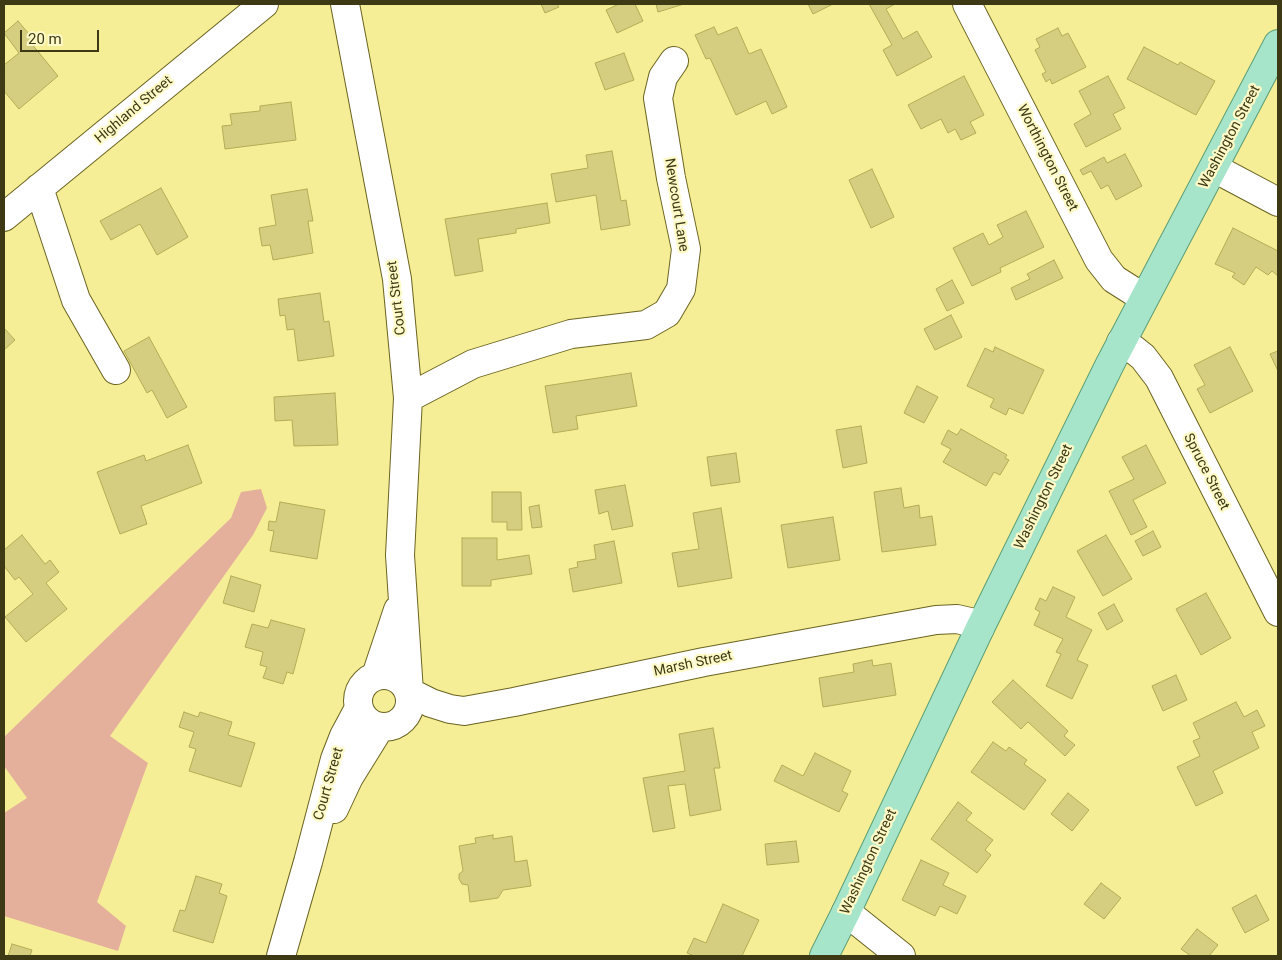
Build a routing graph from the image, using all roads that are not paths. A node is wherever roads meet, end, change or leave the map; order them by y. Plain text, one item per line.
1 (264, 4) edge
2 (345, 4) edge
3 (966, 4) edge
4 (1278, 44) edge
5 (674, 61) dead end
6 (1214, 168) junction
7 (39, 188) junction
8 (1278, 202) edge
9 (4, 217) edge
10 (1144, 298) junction
11 (1121, 342) junction
12 (116, 370) dead end
13 (408, 398) junction
14 (402, 596) junction
15 (1278, 612) edge
16 (980, 628) junction
17 (376, 676) junction
18 (409, 692) junction
19 (358, 708) junction
20 (380, 727) junction
21 (308, 862) junction
22 (846, 912) junction
23 (281, 956) edge
24 (824, 956) edge
25 (901, 956) edge

1 - 7 street, Highland Street
2 - 13 street, Court Street
3 - 10 street, Worthington Street
4 - 6 main road, Washington Street
5 - 13 street, Newcourt Lane
6 - 8 street
6 - 10 main road, Washington Street
7 - 9 street, Highland Street
7 - 12 street
10 - 11 main road, Washington Street
11 - 15 street, Spruce Street
11 - 16 main road, Washington Street
13 - 14 street, Court Street
14 - 17 street, Court Street
14 - 18 street, Court Street
16 - 18 street, Marsh Street
16 - 22 main road, Washington Street
17 - 18 street
17 - 19 street
18 - 20 street
19 - 20 street
19 - 21 street, Court Street
20 - 21 street, Court Street
21 - 23 street, Court Street
22 - 24 main road, Washington Street
22 - 25 street

